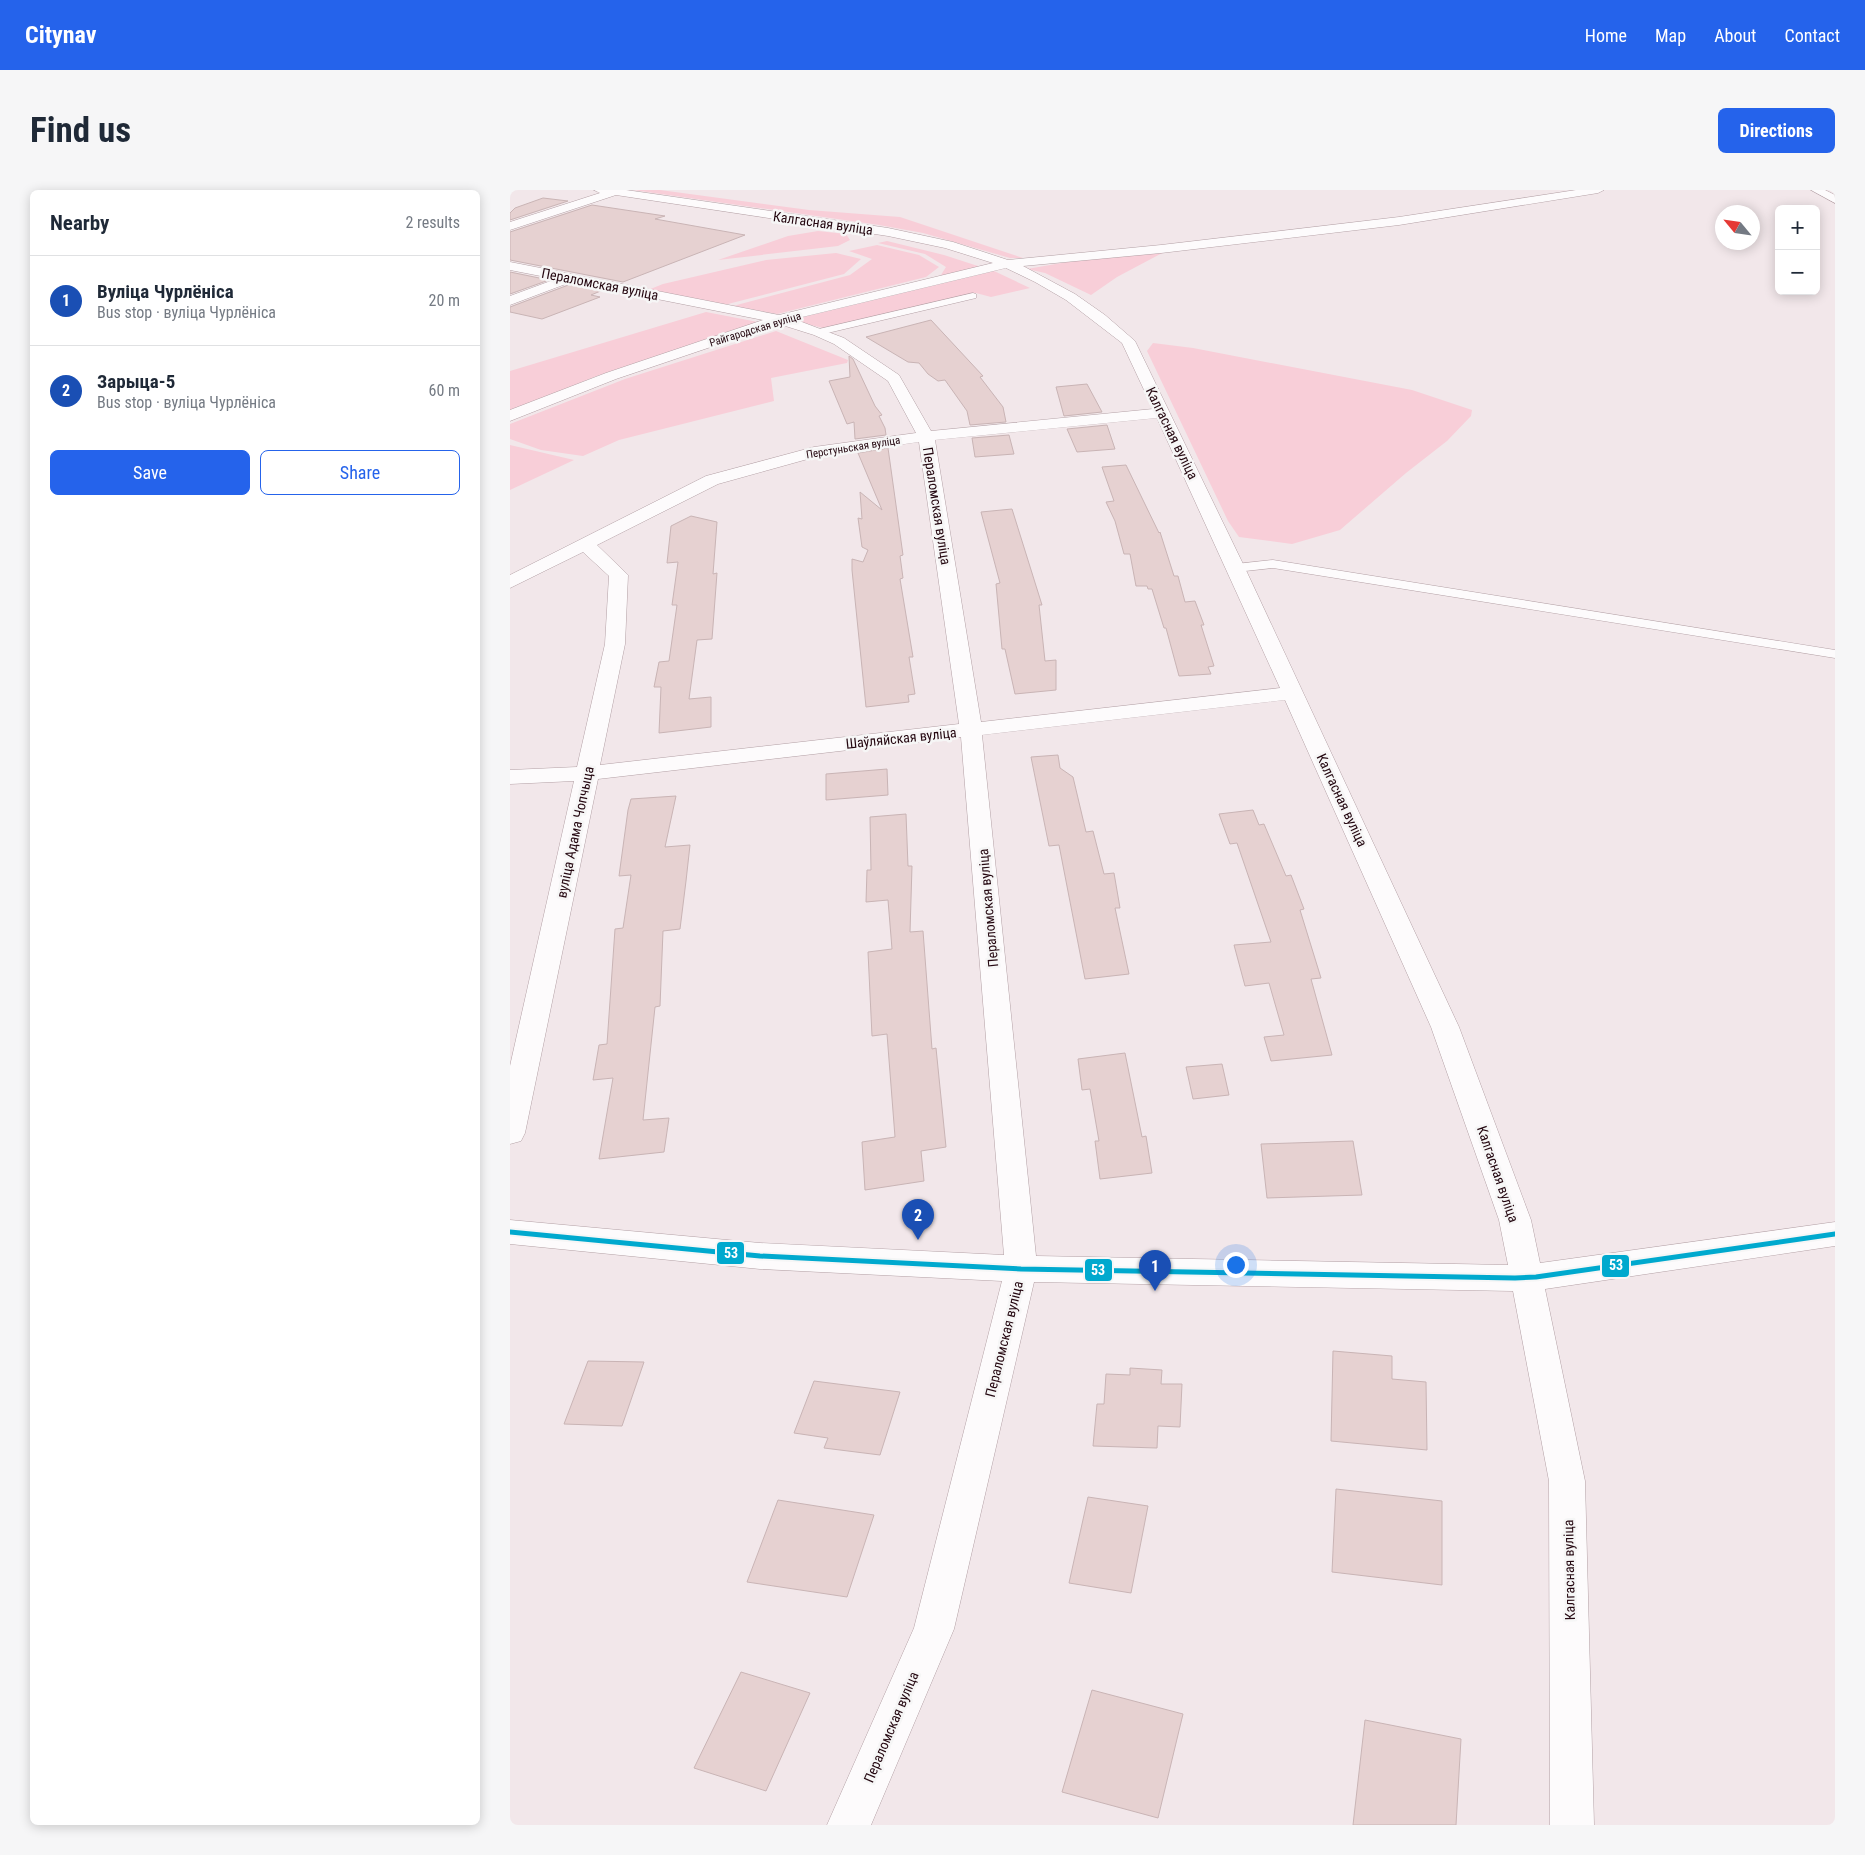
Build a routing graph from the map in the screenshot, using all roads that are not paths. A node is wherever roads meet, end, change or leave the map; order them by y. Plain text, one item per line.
1 (1598, 190) edge
2 (1817, 190) edge
3 (608, 191) edge
4 (1835, 200) edge
5 (510, 226) edge
6 (1007, 264) junction
7 (510, 266) edge
8 (570, 278) junction
9 (973, 296) dead end
10 (510, 301) edge
11 (779, 319) junction
12 (819, 332) junction
13 (1162, 412) junction
14 (510, 416) edge
15 (926, 436) junction
16 (584, 544) junction
17 (1236, 568) junction
18 (510, 582) edge
19 (1835, 654) edge
20 (1292, 693) junction
21 (971, 730) junction
22 (588, 773) junction
23 (510, 777) edge
24 (510, 1133) edge
25 (510, 1232) edge
26 (1835, 1234) edge
27 (1021, 1269) junction
28 (1527, 1278) junction
29 (849, 1825) edge
30 (1572, 1825) edge

1 - 6 street, Райгародская вуліца
2 - 4 street
3 - 5 street
3 - 6 street, Калгасная вуліца
6 - 11 street, Райгародская вуліца
6 - 13 street, Калгасная вуліца
7 - 8 street, Пераломская вуліца
8 - 10 street
8 - 11 street, Пераломская вуліца
9 - 12 lane
11 - 12 street, Пераломская вуліца
11 - 14 street, Райгародская вуліца
12 - 15 street, Пераломская вуліца
13 - 15 street, Перстуньская вуліца
13 - 17 street, Калгасная вуліца
15 - 16 street, Перстуньская вуліца
15 - 21 street, Пераломская вуліца
16 - 18 street, Перстуньская вуліца
16 - 22 street, вуліца Адама Чопчыца
17 - 19 lane
17 - 20 street, Калгасная вуліца
20 - 21 street, Шаўляйская вуліца
20 - 28 street, Калгасная вуліца
21 - 22 street, Шаўляйская вуліца
21 - 27 street, Пераломская вуліца
22 - 23 street, Шаўляйская вуліца
22 - 24 street, вуліца Адама Чопчыца
25 - 27 street
26 - 28 street
27 - 28 street
27 - 29 street, Пераломская вуліца
28 - 30 street, Калгасная вуліца

